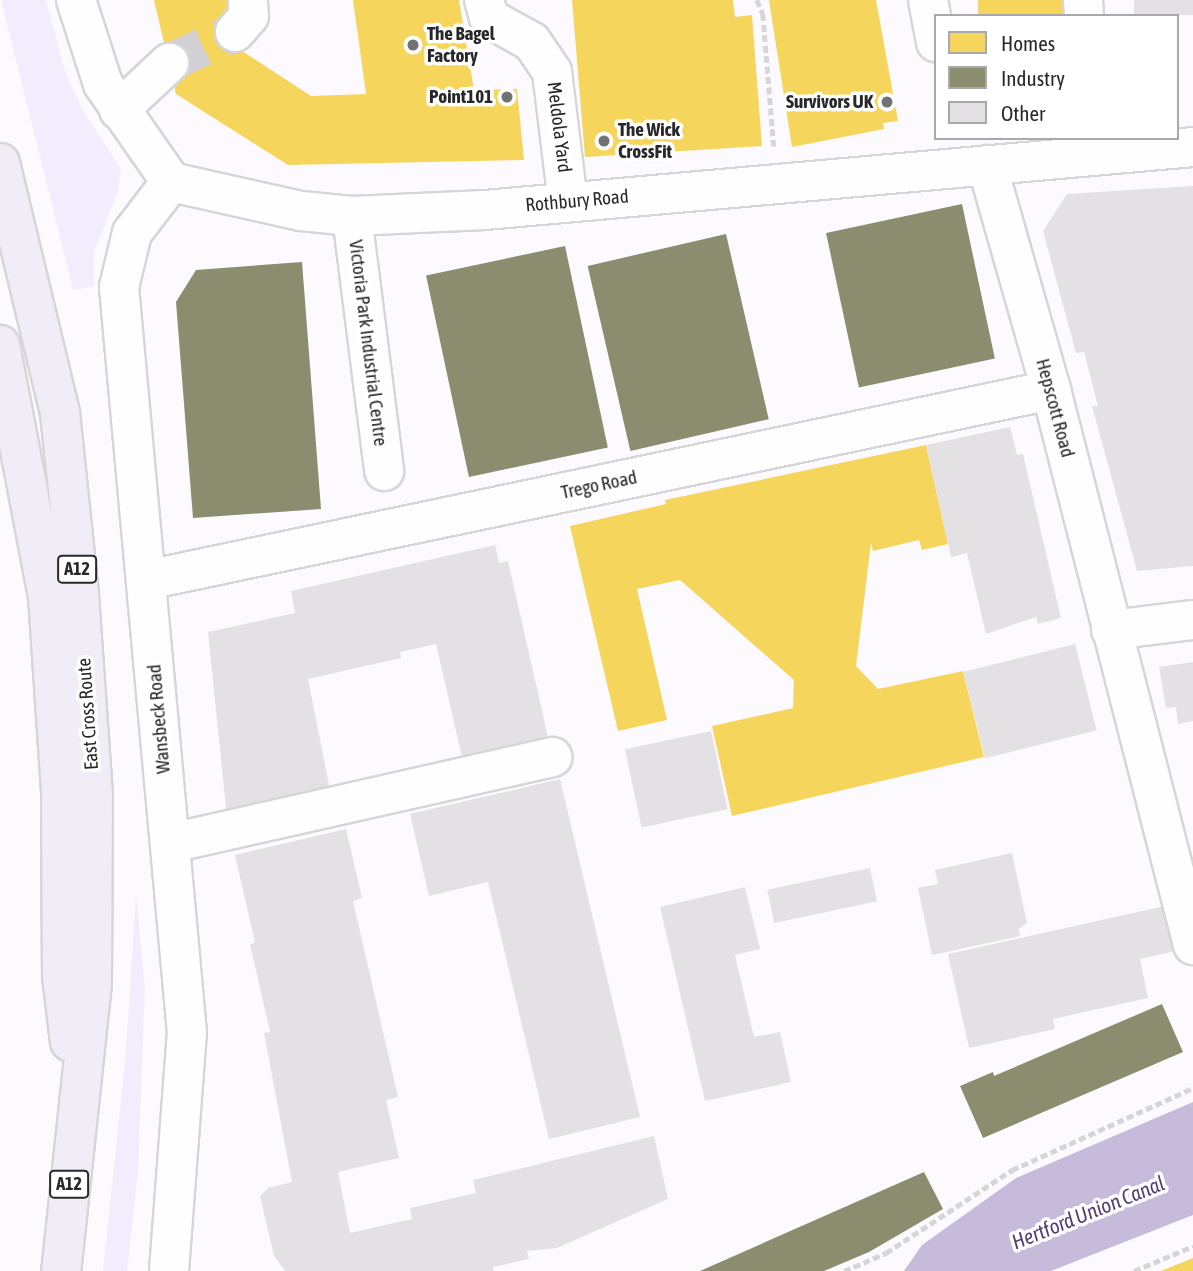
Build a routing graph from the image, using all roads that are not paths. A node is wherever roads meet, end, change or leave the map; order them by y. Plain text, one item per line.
1 (76, 0) edge
2 (484, 0) edge
3 (928, 0) edge
4 (934, 31) edge
5 (169, 62) tunnel mouth
6 (119, 110) junction
7 (1091, 147) edge
8 (1193, 147) edge
9 (967, 157) edge
10 (0, 163) edge
11 (171, 182) junction
12 (568, 202) junction
13 (352, 216) junction
14 (0, 345) edge
15 (1051, 390) junction
16 (384, 471) dead end
17 (147, 580) junction
18 (1193, 620) edge
19 (1114, 641) junction
20 (552, 757) dead end
21 (170, 843) junction
22 (1193, 945) edge
23 (77, 1096) junction
24 (61, 1271) edge
25 (169, 1271) edge

1 - 6 street
2 - 12 street, Meldola Yard
3 - 4 street
5 - 6 street
6 - 11 street
7 - 8 street, Rothbury Road
7 - 9 street, Rothbury Road
9 - 12 street, Rothbury Road
9 - 15 street, Hepscott Road
10 - 23 highway, East Cross Route / A12
11 - 13 street, Rothbury Road
11 - 17 street, Wansbeck Road
12 - 13 street, Rothbury Road
13 - 16 street, Victoria Park Industrial Centre
14 - 23 highway, A12
15 - 17 street, Trego Road
15 - 19 street, Hepscott Road
17 - 21 street, Wansbeck Road
18 - 19 street
19 - 22 street, Hepscott Road
20 - 21 street
21 - 25 street, Wansbeck Road
23 - 24 highway, East Cross Route / A12

